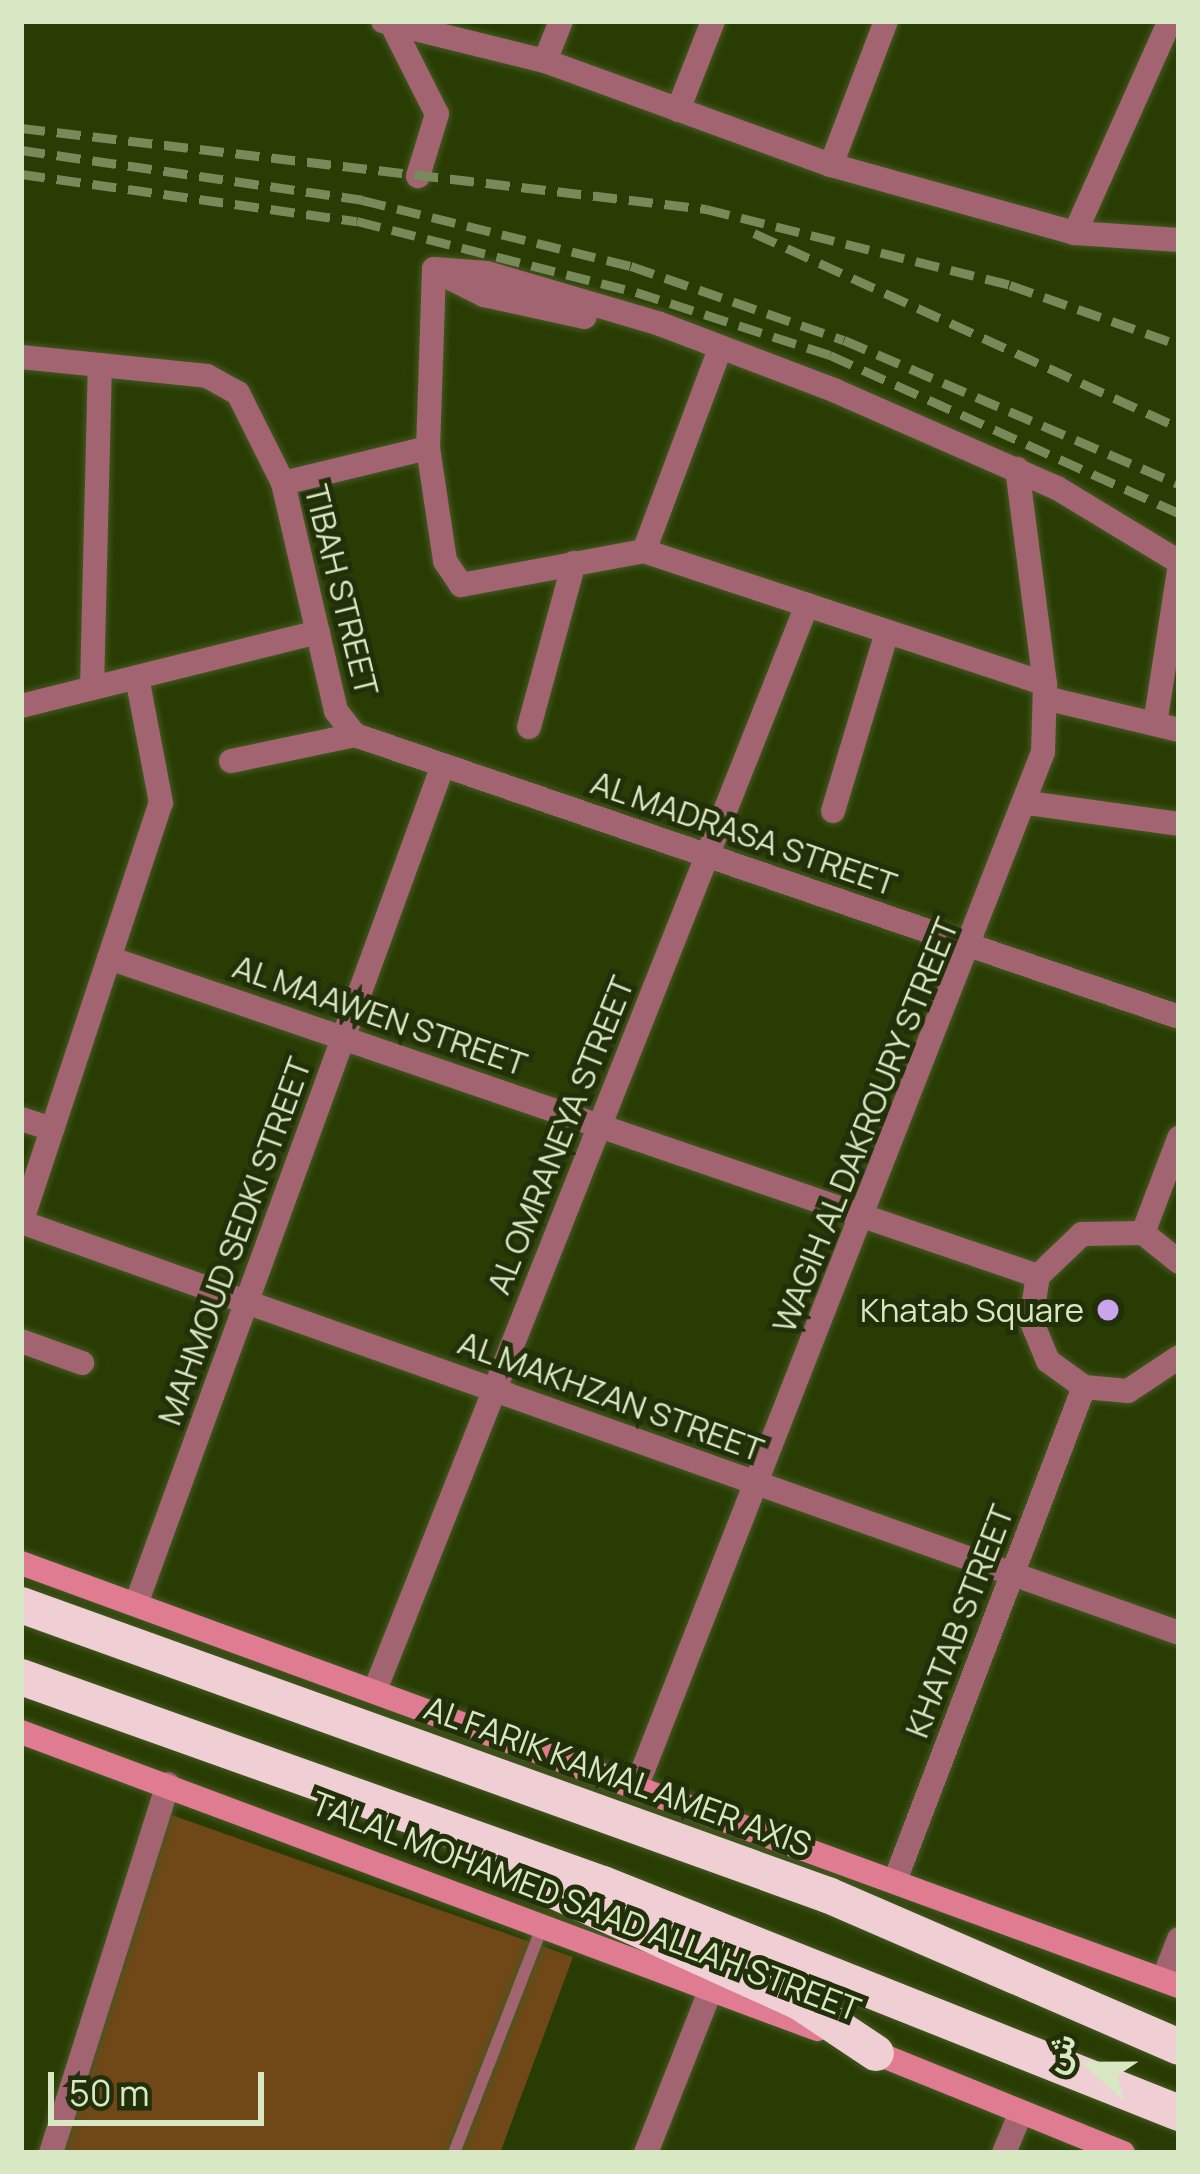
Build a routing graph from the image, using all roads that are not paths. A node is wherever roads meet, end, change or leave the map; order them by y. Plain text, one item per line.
1 (560, 21) edge
2 (713, 21) edge
3 (886, 21) edge
4 (1169, 21) edge
5 (388, 22) edge
6 (545, 62) junction
7 (678, 110) junction
8 (831, 165) junction
9 (418, 176) dead end
10 (1075, 233) junction
11 (1179, 240) edge
12 (719, 351) junction
13 (21, 357) edge
14 (100, 365) junction
15 (428, 448) junction
16 (1017, 469) junction
17 (283, 483) junction
18 (644, 551) junction
19 (574, 563) junction
20 (1179, 566) edge
21 (807, 605) junction
22 (318, 632) junction
23 (887, 632) junction
24 (137, 677) junction
25 (92, 688) junction
26 (1045, 691) junction
27 (21, 706) edge
28 (1167, 727) edge
29 (529, 728) dead end
30 (355, 734) junction
31 (231, 761) dead end
32 (443, 765) junction
33 (1028, 803) junction
34 (833, 811) dead end
35 (1179, 824) edge
36 (707, 856) junction
37 (973, 946) junction
38 (109, 958) junction
39 (1179, 1017) edge
40 (343, 1038) junction
41 (21, 1119) edge
42 (600, 1126) junction
43 (52, 1129) junction
44 (1179, 1138) edge
45 (864, 1216) junction
46 (21, 1222) edge
47 (1143, 1233) junction
48 (1179, 1262) edge
49 (1038, 1276) junction
50 (246, 1302) junction
51 (21, 1341) edge
52 (1179, 1357) edge
53 (82, 1364) dead end
54 (1084, 1387) junction
55 (494, 1390) junction
56 (758, 1484) junction
57 (21, 1563) edge
58 (1012, 1574) junction
59 (136, 1604) junction
60 (21, 1605) edge
61 (1179, 1633) edge
62 (21, 1677) edge
63 (375, 1690) junction
64 (21, 1732) edge
65 (168, 1784) junction
66 (637, 1785) junction
67 (402, 1812) junction
68 (896, 1877) junction
69 (546, 1919) junction
70 (1179, 1939) edge
71 (1171, 1983) edge
72 (712, 1986) junction
73 (1178, 2046) edge
74 (876, 2053) junction
75 (1021, 2112) junction
76 (1179, 2114) edge
77 (51, 2153) edge
78 (454, 2153) edge
79 (646, 2153) edge
80 (1004, 2153) edge
81 (1123, 2153) edge

1 - 6 street
2 - 7 street
3 - 8 street
4 - 10 street
5 - 6 street
5 - 9 street
6 - 7 street
7 - 8 street
8 - 10 street
10 - 11 street
12 - 15 street
12 - 16 street
12 - 18 street
13 - 14 street
14 - 17 street, TIBAH STREET
14 - 25 street
15 - 17 street
15 - 19 street
16 - 20 street
16 - 26 street, WAGIH AL DAKROURY STREET
17 - 22 street, TIBAH STREET
18 - 19 street
18 - 21 street
19 - 29 street
20 - 28 street
21 - 23 street
21 - 36 street, AL OMRANEYA STREET
22 - 24 street
22 - 30 street, TIBAH STREET
23 - 26 street
23 - 34 street
24 - 25 street
24 - 38 street
25 - 27 street
26 - 28 street
26 - 33 street, WAGIH AL DAKROURY STREET
30 - 31 street
30 - 32 street, AL MADRASA STREET
32 - 36 street, AL MADRASA STREET
32 - 40 street, MAHMOUD SEDKI STREET
33 - 35 street
33 - 37 street, WAGIH AL DAKROURY STREET
36 - 37 street, AL MADRASA STREET
36 - 42 street, AL OMRANEYA STREET
37 - 39 street, AL MADRASA STREET
37 - 45 street, WAGIH AL DAKROURY STREET
38 - 40 street, AL MAAWEN STREET
38 - 43 street
40 - 42 street, AL MAAWEN STREET
40 - 50 street, MAHMOUD SEDKI STREET
41 - 43 street
42 - 45 street, AL MAAWEN STREET
42 - 55 street, AL OMRANEYA STREET
43 - 46 street
44 - 47 street
45 - 49 street, AL MAAWEN STREET
45 - 56 street, WAGIH AL DAKROURY STREET
46 - 50 street, AL MAKHZAN STREET
47 - 48 street
47 - 49 street
49 - 54 street
50 - 55 street, AL MAKHZAN STREET
50 - 59 street, MAHMOUD SEDKI STREET
51 - 53 street
52 - 54 street
54 - 58 street, KHATAB STREET
55 - 56 street, AL MAKHZAN STREET
55 - 63 street, AL OMRANEYA STREET
56 - 58 street, AL MAKHZAN STREET
56 - 66 street, WAGIH AL DAKROURY STREET
57 - 59 main road
58 - 61 street, AL MAKHZAN STREET
58 - 68 street, KHATAB STREET
59 - 63 main road
60 - 73 highway, AL FARIK KAMAL AMER AXIS
62 - 67 highway
63 - 66 main road
64 - 65 main road, TALAL MOHAMED SAAD ALLAH STREET
65 - 69 main road, TALAL MOHAMED SAAD ALLAH STREET
65 - 77 street
66 - 68 main road
67 - 74 highway
67 - 76 highway
68 - 71 main road
69 - 72 main road, TALAL MOHAMED SAAD ALLAH STREET
69 - 78 lane
70 - 71 street
72 - 74 main road, TALAL MOHAMED SAAD ALLAH STREET
72 - 79 street
74 - 75 main road, TALAL MOHAMED SAAD ALLAH STREET
75 - 80 street
75 - 81 main road, TALAL MOHAMED SAAD ALLAH STREET

